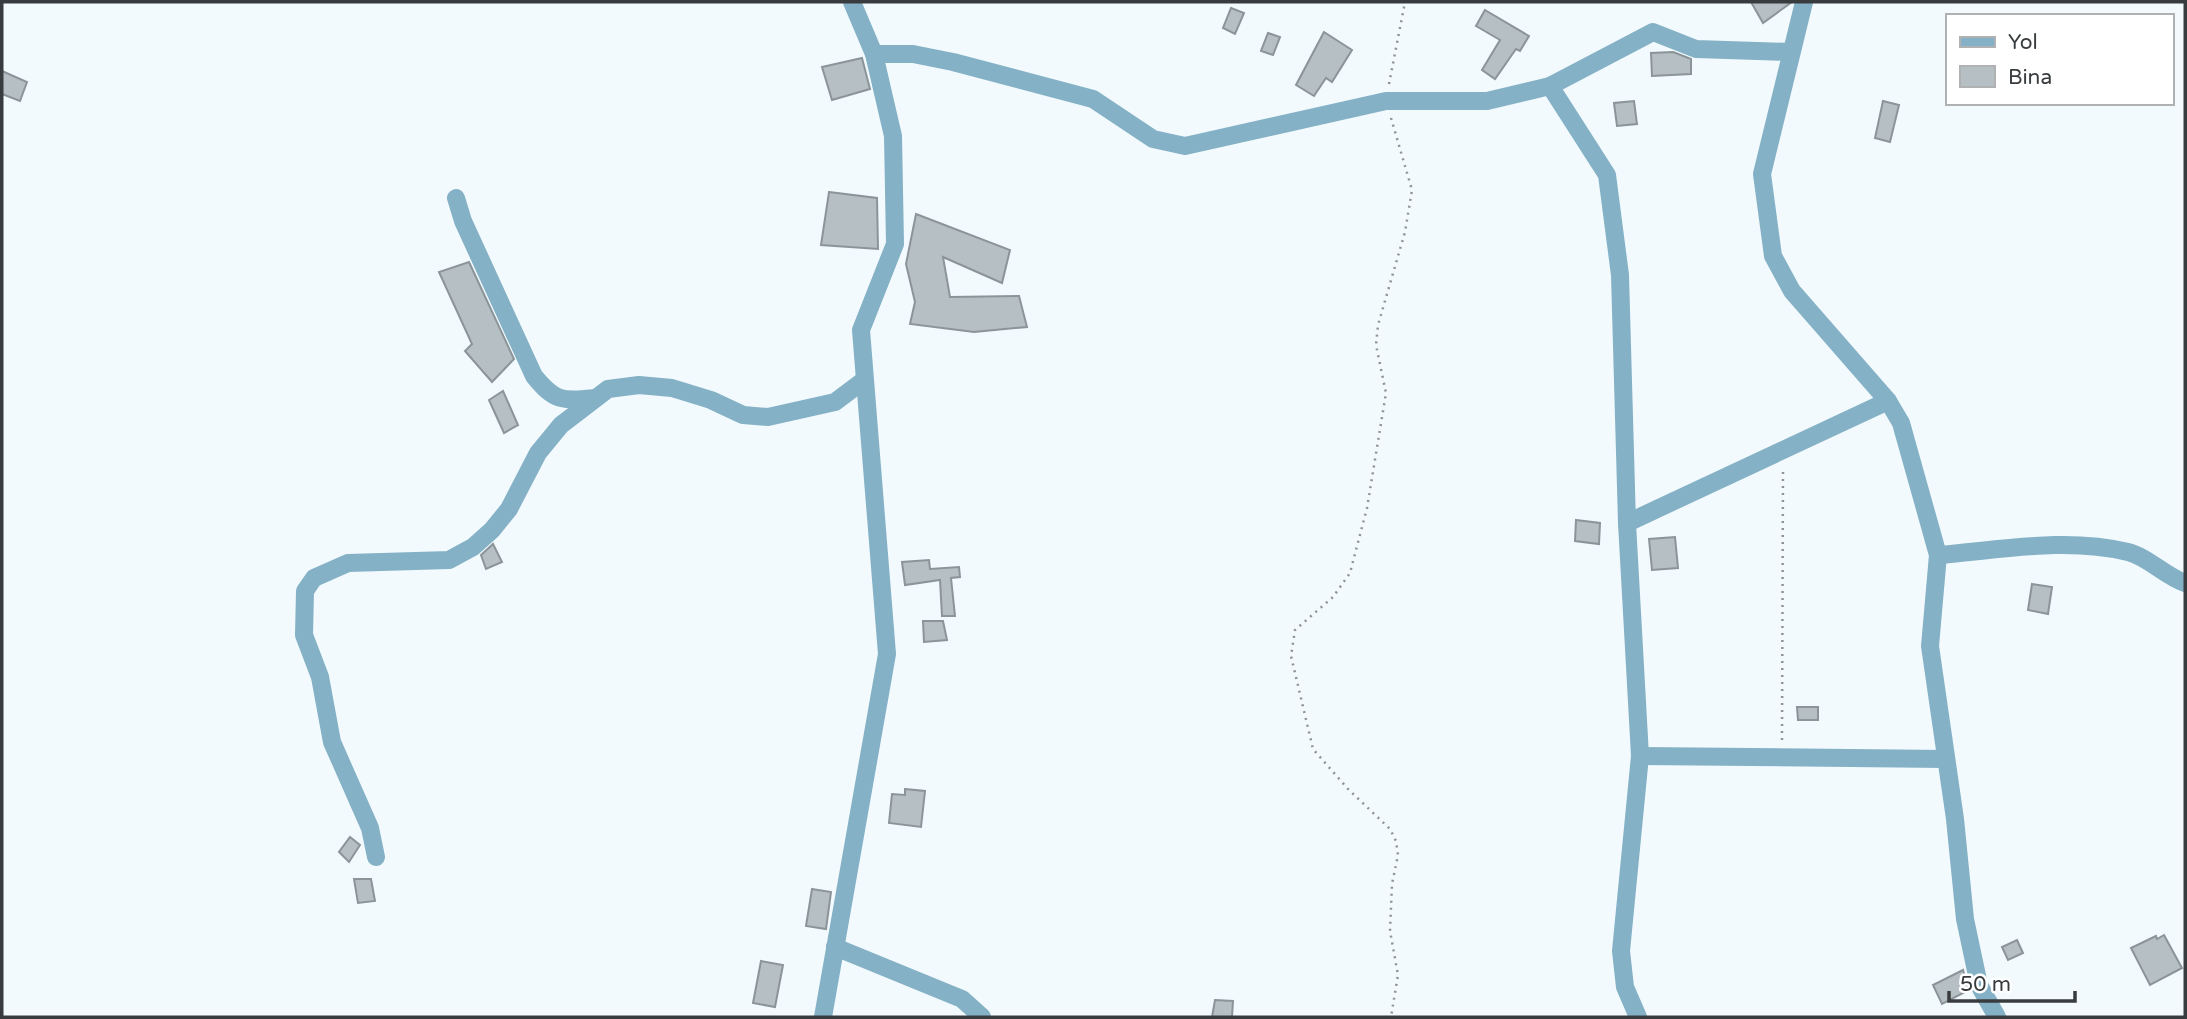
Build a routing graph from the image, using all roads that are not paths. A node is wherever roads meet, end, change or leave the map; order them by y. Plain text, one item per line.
1 (852, 2) edge
2 (1804, 2) edge
3 (1790, 52) junction
4 (874, 54) junction
5 (1550, 86) junction
6 (456, 198) dead end
7 (863, 381) junction
8 (595, 398) junction
9 (1888, 401) junction
10 (1627, 523) junction
11 (1938, 555) junction
12 (2185, 583) edge
13 (1640, 756) junction
14 (1946, 759) junction
15 (376, 857) dead end
16 (835, 947) junction
17 (823, 1017) edge
18 (982, 1017) edge
19 (1638, 1017) edge
20 (1997, 1017) edge

1 - 4 street
2 - 3 street
3 - 5 street
3 - 9 street
4 - 5 street
4 - 7 street
5 - 10 street
6 - 8 street
7 - 8 street
7 - 16 street
8 - 15 street
9 - 10 street
9 - 11 street
10 - 13 street
11 - 12 street
11 - 14 street
13 - 14 street
13 - 19 street
14 - 20 street
16 - 17 street
16 - 18 street

